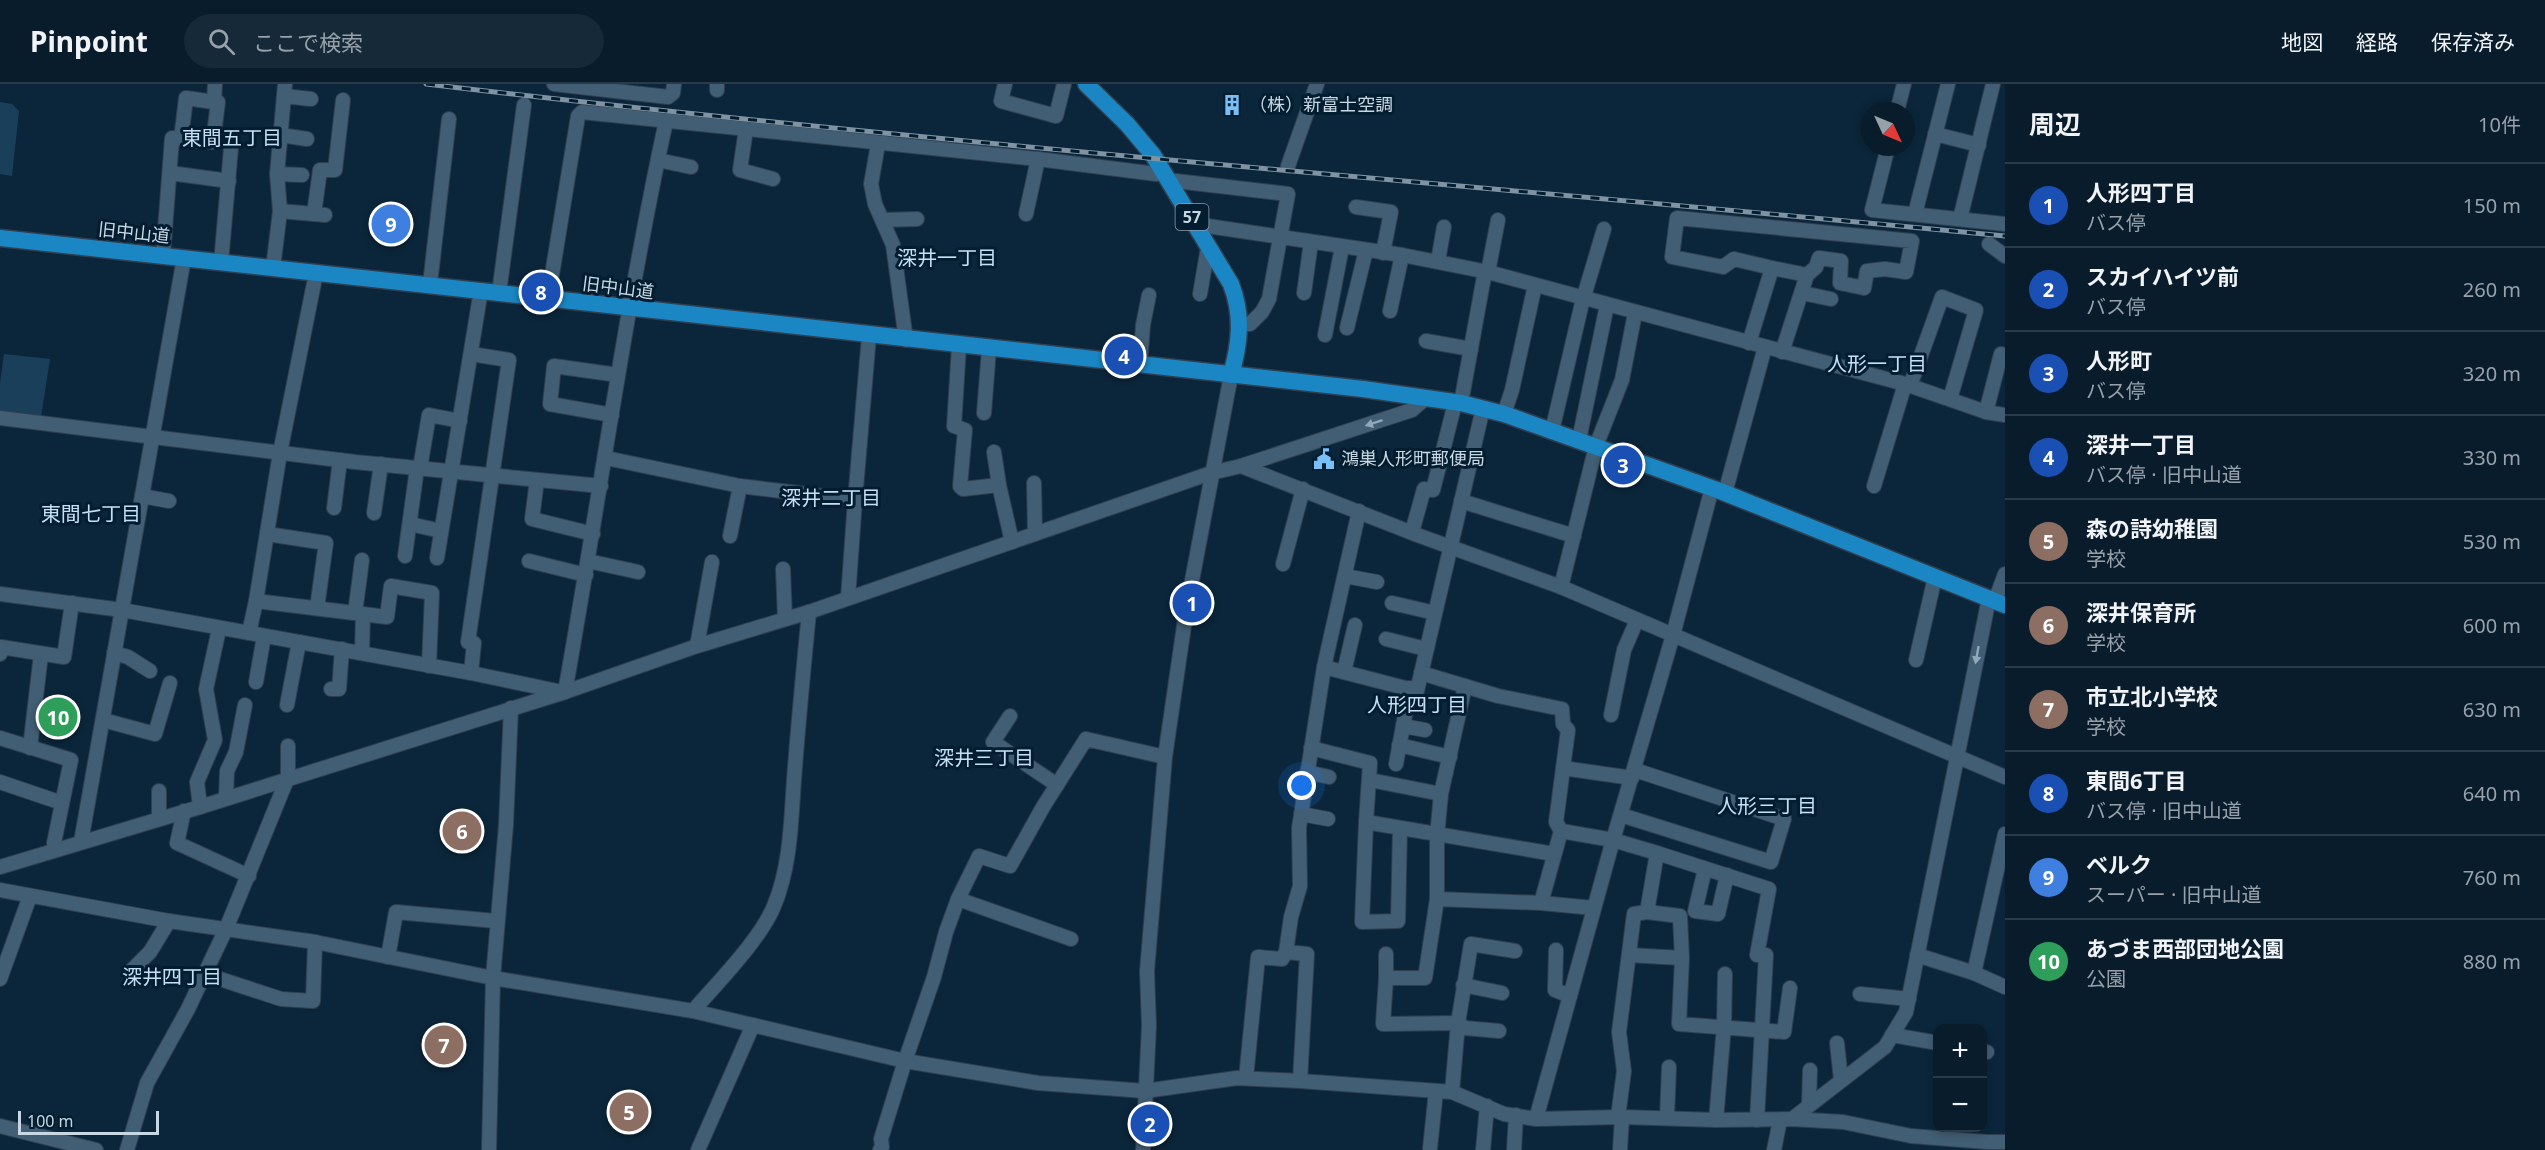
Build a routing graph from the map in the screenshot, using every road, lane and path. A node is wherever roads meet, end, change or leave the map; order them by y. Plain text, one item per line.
1 (215, 84) edge
2 (554, 84) edge
3 (674, 84) edge
4 (1005, 84) edge
5 (1064, 84) edge
6 (1086, 84) edge
7 (1317, 84) edge
8 (1904, 84) edge
9 (1948, 84) edge
10 (1993, 84) edge
11 (285, 90) edge
12 (311, 99) dead end
13 (343, 100) dead end
14 (214, 102) junction
15 (1899, 102) edge
16 (524, 105) dead end
17 (449, 119) dead end
18 (666, 121) junction
19 (746, 129) junction
20 (1935, 134) junction
21 (281, 135) junction
22 (181, 139) junction
23 (307, 139) dead end
24 (878, 144) junction
25 (1979, 145) junction
26 (231, 148) dead end
27 (1886, 156) edge
28 (1038, 159) junction
29 (658, 160) junction
30 (1288, 166) dead end
31 (691, 167) dead end
32 (170, 173) junction
33 (277, 174) junction
34 (302, 175) dead end
35 (1166, 177) junction
36 (773, 179) dead end
37 (229, 182) junction
38 (1356, 207) dead end
39 (280, 211) junction
40 (1026, 214) dead end
41 (1915, 214) junction
42 (917, 219) dead end
43 (1960, 219) junction
44 (882, 220) junction
45 (1498, 220) dead end
46 (2004, 221) edge
47 (1197, 226) junction
48 (1444, 227) dead end
49 (1604, 229) dead end
50 (1816, 232) junction
51 (1281, 236) junction
52 (0, 238) edge
53 (1311, 242) junction
54 (1989, 244) dead end
55 (1342, 247) junction
56 (1212, 250) junction
57 (1365, 250) junction
58 (1383, 253) junction
59 (1402, 255) junction
60 (163, 256) junction
61 (2005, 256) edge
62 (184, 258) junction
63 (1819, 258) junction
64 (1438, 261) junction
65 (221, 263) junction
66 (273, 268) junction
67 (1772, 268) junction
68 (1486, 272) junction
69 (316, 273) junction
70 (1807, 275) junction
71 (430, 284) junction
72 (1535, 285) junction
73 (481, 290) junction
74 (499, 293) junction
75 (1304, 293) dead end
76 (1802, 293) junction
77 (1200, 294) dead end
78 (1149, 296) dead end
79 (1585, 298) junction
80 (548, 299) junction
81 (1832, 299) dead end
82 (1607, 305) junction
83 (629, 309) junction
84 (1390, 311) dead end
85 (1635, 313) junction
86 (1240, 324) junction
87 (1347, 328) dead end
88 (1325, 334) dead end
89 (869, 336) junction
90 (906, 340) junction
91 (1426, 341) dead end
92 (1749, 343) junction
93 (959, 346) junction
94 (1766, 347) junction
95 (989, 349) junction
96 (1471, 349) junction
97 (1782, 352) junction
98 (471, 354) junction
99 (2001, 354) dead end
100 (1140, 365) junction
101 (618, 375) junction
102 (1231, 375) junction
103 (1908, 385) junction
104 (1426, 398) junction
105 (1950, 399) junction
106 (1458, 403) junction
107 (1483, 408) junction
108 (1986, 412) junction
109 (984, 413) dead end
110 (1504, 414) junction
111 (612, 415) junction
112 (2005, 415) edge
113 (0, 418) edge
114 (460, 421) junction
115 (1552, 431) junction
116 (152, 438) junction
117 (1579, 440) junction
118 (1596, 446) junction
119 (994, 452) dead end
120 (280, 453) junction
121 (606, 458) junction
122 (340, 460) junction
123 (381, 464) junction
124 (1240, 466) junction
125 (419, 468) junction
126 (452, 471) junction
127 (1211, 473) junction
128 (492, 474) junction
129 (537, 480) junction
130 (1034, 483) dead end
131 (999, 485) junction
132 (601, 486) junction
133 (740, 486) junction
134 (1874, 486) dead end
135 (1303, 489) junction
136 (1718, 491) junction
137 (142, 496) junction
138 (855, 500) junction
139 (168, 501) dead end
140 (1461, 501) junction
141 (334, 508) dead end
142 (1359, 511) junction
143 (374, 513) dead end
144 (410, 524) junction
145 (441, 531) junction
146 (1412, 532) junction
147 (267, 534) junction
148 (593, 534) junction
149 (1035, 534) junction
150 (730, 536) dead end
151 (1574, 536) junction
152 (1012, 542) junction
153 (1451, 547) junction
154 (405, 556) dead end
155 (437, 558) dead end
156 (362, 560) dead end
157 (529, 561) dead end
158 (712, 562) dead end
159 (1283, 564) dead end
160 (587, 568) junction
161 (783, 569) dead end
162 (638, 572) dead end
163 (2005, 574) edge
164 (1345, 576) junction
165 (1935, 577) junction
166 (1377, 582) dead end
167 (1562, 587) junction
168 (0, 594) edge
169 (848, 598) junction
170 (256, 601) junction
171 (1996, 601) edge
172 (72, 603) junction
173 (1392, 603) dead end
174 (317, 608) junction
175 (122, 610) junction
176 (809, 612) junction
177 (1435, 613) junction
178 (359, 614) junction
179 (785, 619) junction
180 (1637, 620) junction
181 (1355, 625) dead end
182 (219, 629) junction
183 (249, 633) junction
184 (1673, 635) junction
185 (264, 636) junction
186 (1386, 639) dead end
187 (299, 642) junction
188 (697, 646) junction
189 (342, 649) junction
190 (1426, 650) junction
191 (362, 653) junction
192 (0, 654) edge
193 (41, 654) junction
194 (114, 654) junction
195 (1916, 660) dead end
196 (429, 666) junction
197 (1324, 667) junction
198 (150, 671) dead end
199 (1344, 672) junction
200 (471, 673) junction
201 (1421, 673) junction
202 (256, 682) dead end
203 (170, 683) dead end
204 (1465, 686) junction
205 (1410, 688) junction
206 (331, 689) dead end
207 (564, 692) junction
208 (245, 705) dead end
209 (287, 705) dead end
210 (512, 708) junction
211 (1611, 715) dead end
212 (1010, 716) dead end
213 (103, 720) junction
214 (1403, 726) junction
215 (1425, 730) dead end
216 (0, 738) edge
217 (1399, 745) junction
218 (288, 746) dead end
219 (30, 748) junction
220 (1311, 748) junction
221 (1165, 757) junction
222 (1449, 757) junction
223 (1957, 758) junction
224 (1396, 764) dead end
225 (1563, 768) junction
226 (1307, 772) junction
227 (1634, 774) junction
228 (288, 777) junction
229 (1329, 777) dead end
230 (2005, 777) edge
231 (1370, 780) junction
232 (0, 782) edge
233 (1057, 785) junction
234 (159, 791) dead end
235 (1441, 794) junction
236 (226, 798) junction
237 (62, 803) junction
238 (200, 807) junction
239 (183, 811) junction
240 (1301, 814) junction
241 (1621, 814) junction
242 (159, 819) junction
243 (1328, 819) dead end
244 (1366, 822) junction
245 (1400, 828) junction
246 (1561, 831) junction
247 (2005, 834) edge
248 (1437, 836) junction
249 (1613, 840) junction
250 (81, 842) junction
251 (56, 849) junction
252 (1657, 853) junction
253 (1554, 854) junction
254 (0, 867) edge
255 (1705, 869) junction
256 (1727, 875) junction
257 (249, 876) junction
258 (0, 890) edge
259 (30, 896) junction
260 (958, 899) junction
261 (1437, 899) junction
262 (1540, 903) junction
263 (1594, 908) junction
264 (1647, 912) junction
265 (170, 921) junction
266 (496, 921) junction
267 (226, 929) junction
268 (1071, 939) dead end
269 (315, 942) junction
270 (1556, 950) dead end
271 (1515, 951) dead end
272 (1286, 952) junction
273 (1386, 954) dead end
274 (1917, 955) junction
275 (1629, 956) junction
276 (388, 957) junction
277 (1682, 958) junction
278 (131, 971) dead end
279 (1974, 973) junction
280 (205, 974) junction
281 (1725, 974) dead end
282 (493, 978) junction
283 (1386, 978) junction
284 (0, 979) edge
285 (1463, 985) junction
286 (2005, 987) edge
287 (1790, 988) dead end
288 (1502, 993) dead end
289 (1860, 994) dead end
290 (1570, 996) junction
291 (1909, 999) junction
292 (693, 1011) junction
293 (1458, 1023) junction
294 (753, 1025) junction
295 (1724, 1026) junction
296 (1761, 1030) junction
297 (1499, 1031) dead end
298 (1892, 1035) junction
299 (1933, 1042) edge
300 (1837, 1043) dead end
301 (904, 1061) junction
302 (1669, 1067) dead end
303 (1810, 1070) dead end
304 (1246, 1078) junction
305 (1840, 1080) junction
306 (1300, 1082) junction
307 (1145, 1091) junction
308 (1436, 1091) junction
309 (1452, 1092) junction
310 (1809, 1104) junction
311 (1486, 1106) junction
312 (1516, 1116) junction
313 (1620, 1117) junction
314 (1667, 1118) junction
315 (1536, 1119) junction
316 (1716, 1120) junction
317 (1757, 1120) junction
318 (1786, 1120) junction
319 (0, 1126) edge
320 (2005, 1142) edge
321 (1985, 1146) edge
322 (1430, 1148) dead end
323 (96, 1150) edge
324 (127, 1150) edge
325 (489, 1150) edge
326 (698, 1150) edge
327 (880, 1150) edge
328 (1143, 1150) edge
329 (1483, 1150) edge
330 (1514, 1150) edge
331 (1620, 1150) edge
332 (1774, 1150) edge

1 - 14 street
2 - 3 street
4 - 5 street
6 - 35 main road, 57
7 - 30 street
8 - 15 street
9 - 20 street
10 - 25 street
11 - 12 street
11 - 21 street
13 - 39 street
14 - 22 street
14 - 22 street
16 - 74 street
17 - 71 street
18 - 19 street
18 - 29 street
18 - 80 street
19 - 24 street
19 - 36 street
20 - 25 street
20 - 41 street
21 - 23 street
21 - 33 street
22 - 32 street
24 - 28 street
24 - 44 street
25 - 43 street
26 - 37 street
27 - 41 street
28 - 35 street
28 - 40 street
29 - 31 street
29 - 83 street
32 - 37 street
32 - 60 street
33 - 34 street
33 - 39 street
35 - 47 main road, 57
35 - 51 street
37 - 65 street
38 - 58 street
39 - 66 street
41 - 43 street
42 - 44 street
43 - 46 street
44 - 90 street
45 - 68 street
47 - 51 street
47 - 56 main road, 57
48 - 64 street
49 - 79 street
50 - 63 street
50 - 63 street
50 - 67 street
51 - 53 street
51 - 86 street
52 - 60 main road, 旧中山道
53 - 55 street
53 - 75 street
54 - 61 street
55 - 57 street
55 - 88 street
56 - 77 street
56 - 86 main road, 57
57 - 58 street
57 - 87 street
58 - 59 street
59 - 64 street
59 - 84 street
60 - 62 main road, 旧中山道
62 - 65 main road, 旧中山道
62 - 116 street
63 - 70 street
64 - 68 street
65 - 66 main road, 旧中山道
66 - 69 main road, 旧中山道
67 - 70 street
67 - 92 street
68 - 72 street
68 - 96 street
69 - 71 main road, 旧中山道
69 - 120 street
70 - 76 street
71 - 73 main road, 旧中山道
72 - 79 street
72 - 110 street
73 - 74 main road, 旧中山道
73 - 98 street
74 - 80 main road, 旧中山道
76 - 81 street
76 - 97 street
78 - 100 street
79 - 82 street
79 - 115 street
80 - 83 main road, 旧中山道
82 - 85 street
82 - 117 street
83 - 89 main road, 旧中山道
83 - 101 street
85 - 92 street
85 - 118 street
86 - 102 main road, 57
89 - 90 main road, 旧中山道
89 - 138 street
90 - 93 main road, 旧中山道
91 - 96 street
92 - 94 street
93 - 95 main road, 旧中山道
93 - 131 street
94 - 97 street
94 - 136 street
95 - 100 main road, 旧中山道
95 - 109 street
96 - 106 street
97 - 103 street
98 - 114 street
98 - 128 street
99 - 108 street
100 - 102 main road, 旧中山道
101 - 111 street
101 - 111 street
102 - 104 main road, 旧中山道
102 - 127 street
103 - 105 street
103 - 105 street
103 - 134 street
104 - 106 main road, 旧中山道
104 -> 124 street
105 - 108 street
106 - 107 main road, 旧中山道
106 - 146 street
107 - 110 main road, 旧中山道
107 - 140 street
108 - 112 street
110 - 115 main road, 旧中山道
111 - 121 street
113 - 116 street
114 - 125 street
114 - 126 street
115 - 117 main road, 旧中山道
116 - 120 street
116 - 137 street
117 - 118 main road, 旧中山道
118 - 136 main road, 旧中山道
118 - 151 street
119 - 131 street
120 - 122 street
120 - 147 street
121 - 132 street
121 - 133 street
122 - 123 street
122 - 141 street
123 - 125 street
123 - 143 street
124 - 127 street
124 - 135 street
125 - 126 street
125 - 144 street
126 - 128 street
126 - 145 street
127 - 149 street
127 - 221 street
128 - 129 street
128 - 200 street
129 - 132 street
129 - 148 street
130 - 149 street
131 - 152 street
132 - 148 street
133 - 138 street
133 - 150 street
135 - 142 street
135 - 159 street
136 - 165 main road, 旧中山道
136 - 184 street
137 - 139 street
137 - 175 street
138 - 169 street
140 - 151 street
140 - 153 street
142 - 146 street
142 - 164 street
144 - 145 street
144 - 154 street
145 - 155 street
146 - 153 street
147 - 170 street
147 - 174 street
148 - 160 street
149 - 152 street
151 - 167 street
152 - 169 street
153 - 167 street
153 - 177 street
156 - 178 street
157 - 160 street
158 - 188 street
160 - 162 street
160 - 207 street
161 - 179 street
163 - 171 street
164 - 166 street
164 - 197 street
165 - 171 main road, 旧中山道
165 - 195 street
167 - 180 street
168 - 172 street
169 - 176 street
170 - 174 street
170 - 183 street
171 -> 223 street
172 - 175 street
172 - 193 street
173 - 177 street
174 - 178 street
175 - 182 street
175 - 194 street
176 - 179 street
176 - 292 street
177 - 190 street
178 - 191 street
178 - 196 street
179 - 188 street
180 - 184 street
180 - 211 street
181 - 199 street
182 - 183 street
182 - 238 street
183 - 185 street
184 - 223 street
184 - 227 street
185 - 187 street
185 - 202 street
186 - 190 street
187 - 189 street
187 - 209 street
188 - 207 street
189 - 191 street
189 - 206 street
190 - 201 street
191 - 196 street
192 - 193 street
193 - 219 street
194 - 198 street
194 - 213 street
196 - 200 street
197 - 199 street
197 - 220 street
199 - 205 street
200 - 207 street
201 - 204 street
201 - 205 street
203 - 213 street
204 - 222 street
204 - 225 street
205 - 214 street
207 - 210 street
208 - 236 street
210 - 228 street
210 - 266 street
212 - 233 street
213 - 250 street
214 - 215 street
214 - 217 street
216 - 219 street
217 - 222 street
217 - 224 street
218 - 228 street
219 - 237 street
220 - 226 street
220 - 231 street
221 - 233 street
221 - 307 street
222 - 235 street
223 - 230 street
223 - 274 street
225 - 227 street
225 - 246 street
226 - 229 street
226 - 240 street
227 - 241 street
227 - 241 street
228 - 236 street
228 - 257 street
231 - 235 street
231 - 244 street
232 - 237 street
233 - 260 street
234 - 242 street
235 - 248 street
236 - 238 street
237 - 251 street
238 - 239 street
239 - 242 street
239 - 257 street
240 - 243 street
240 - 272 street
241 - 249 street
242 - 250 street
244 - 245 street
244 - 245 street
245 - 248 street
246 - 249 street
246 - 253 street
247 - 279 street
248 - 253 street
248 - 261 street
249 - 252 street
249 - 263 street
250 - 251 street
251 - 254 street
252 - 255 street
252 - 264 street
253 - 262 street
255 - 256 street
255 - 256 street
256 - 296 street
257 - 267 street
258 - 259 street
259 - 265 street
259 - 284 street
260 - 268 street
260 - 301 street
261 - 262 street
261 - 283 street
262 - 263 street
263 - 290 street
264 - 275 street
264 - 277 street
265 - 267 street
265 - 278 street
266 - 276 street
266 - 282 street
267 - 269 street
267 - 280 street
269 - 276 street
269 - 280 street
270 - 290 street
271 - 285 street
272 - 304 street
272 - 306 street
273 - 283 street
274 - 279 street
274 - 291 street
275 - 277 street
275 - 313 street
276 - 282 street
277 - 295 street
279 - 286 street
280 - 324 street
281 - 295 street
282 - 292 street
282 - 325 street
283 - 293 street
285 - 288 street
285 - 293 street
287 - 296 street
289 - 291 street
290 - 315 street
291 - 298 street
292 - 294 street
293 - 297 street
293 - 309 street
294 - 301 street
294 - 326 street
295 - 296 street
295 - 316 street
296 - 317 street
298 - 299 street
298 - 305 street
300 - 305 street
301 - 307 street
301 - 327 street
302 - 314 street
303 - 310 street
304 - 306 street
304 - 307 street
305 - 310 street
306 - 308 street
307 - 328 street
308 - 309 street
308 - 322 street
309 - 311 street
310 - 318 street
311 - 312 street
311 - 329 street
312 - 315 street
312 - 330 street
313 - 314 street
313 - 315 street
313 - 331 street
314 - 316 street
316 - 317 street
317 - 318 street
318 - 321 street
318 - 332 street
319 - 323 street
320 - 321 street

